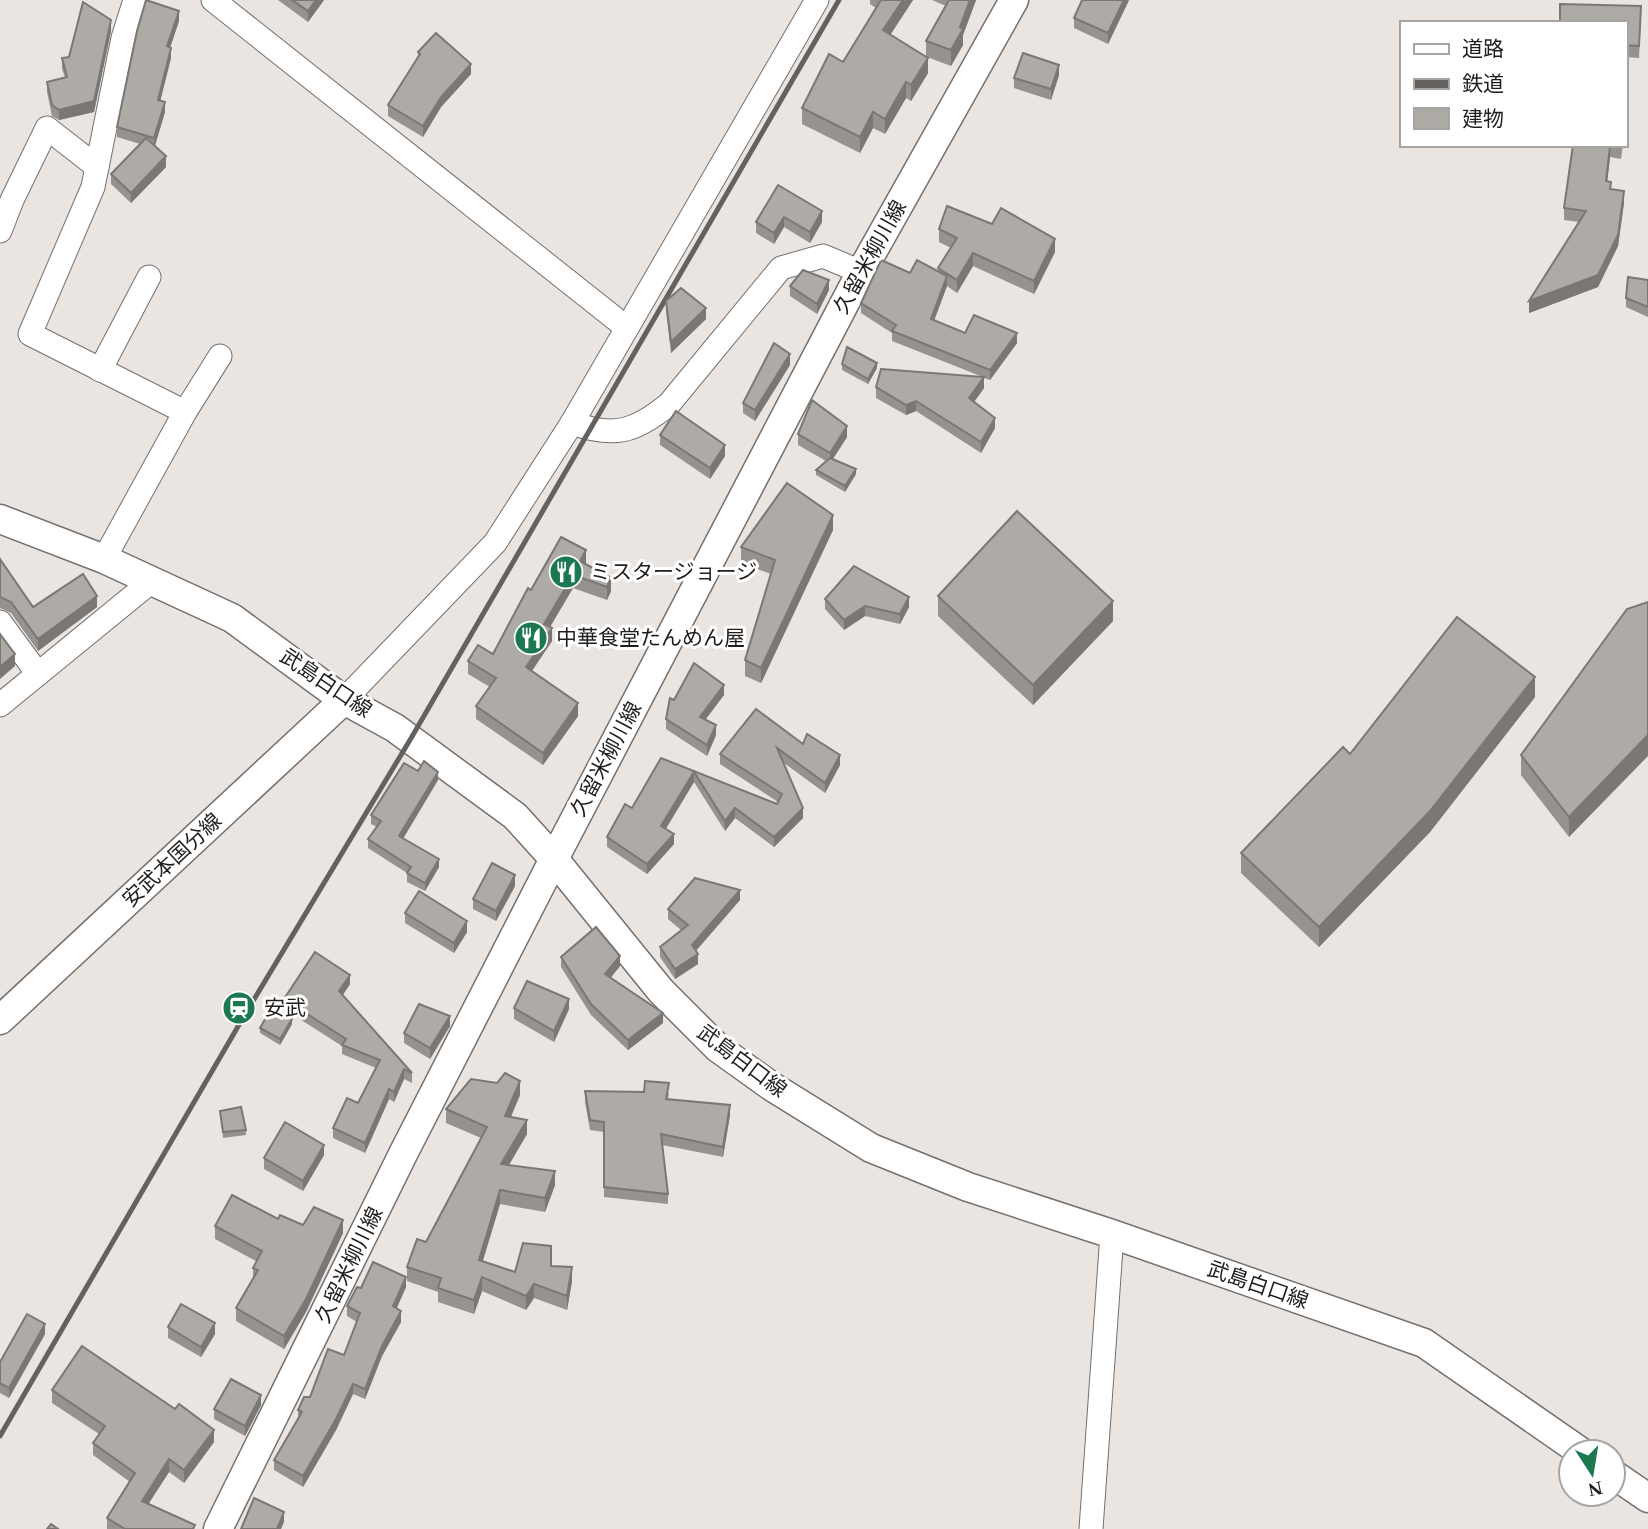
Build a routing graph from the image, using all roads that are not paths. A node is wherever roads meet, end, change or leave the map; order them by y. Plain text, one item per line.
1 (135, 0) edge
2 (213, 0) edge
3 (817, 0) edge
4 (1013, 0) edge
5 (97, 167) junction
6 (2, 228) edge
7 (861, 272) junction
8 (149, 276) dead end
9 (627, 328) junction
10 (220, 356) dead end
11 (100, 370) junction
12 (185, 412) junction
13 (572, 423) junction
14 (0, 519) edge
15 (104, 559) junction
16 (153, 580) junction
17 (0, 622) edge
18 (38, 674) junction
19 (344, 700) junction
20 (0, 705) edge
21 (554, 859) junction
22 (0, 1020) edge
23 (1112, 1234) junction
24 (1561, 1438) edge
25 (1627, 1484) edge
26 (1648, 1499) edge
27 (218, 1529) edge
28 (1091, 1529) edge

1 - 5 street
2 - 9 street
3 - 9 street
4 - 7 main road, 久留米柳川線
5 - 6 street
5 - 11 street
7 - 13 street
7 - 21 main road, 久留米柳川線
8 - 11 street
9 - 13 street
10 - 12 street
11 - 12 street
12 - 15 street
13 - 19 street
14 - 15 main road, 武島白口線
15 - 16 main road, 武島白口線
16 - 18 street
16 - 19 main road, 武島白口線
17 - 18 street
18 - 20 street
19 - 21 main road, 武島白口線
19 - 22 main road, 安武本国分線
21 - 23 main road, 武島白口線
21 - 27 main road, 久留米柳川線
23 - 24 main road, 武島白口線
23 - 28 street
25 - 26 main road

